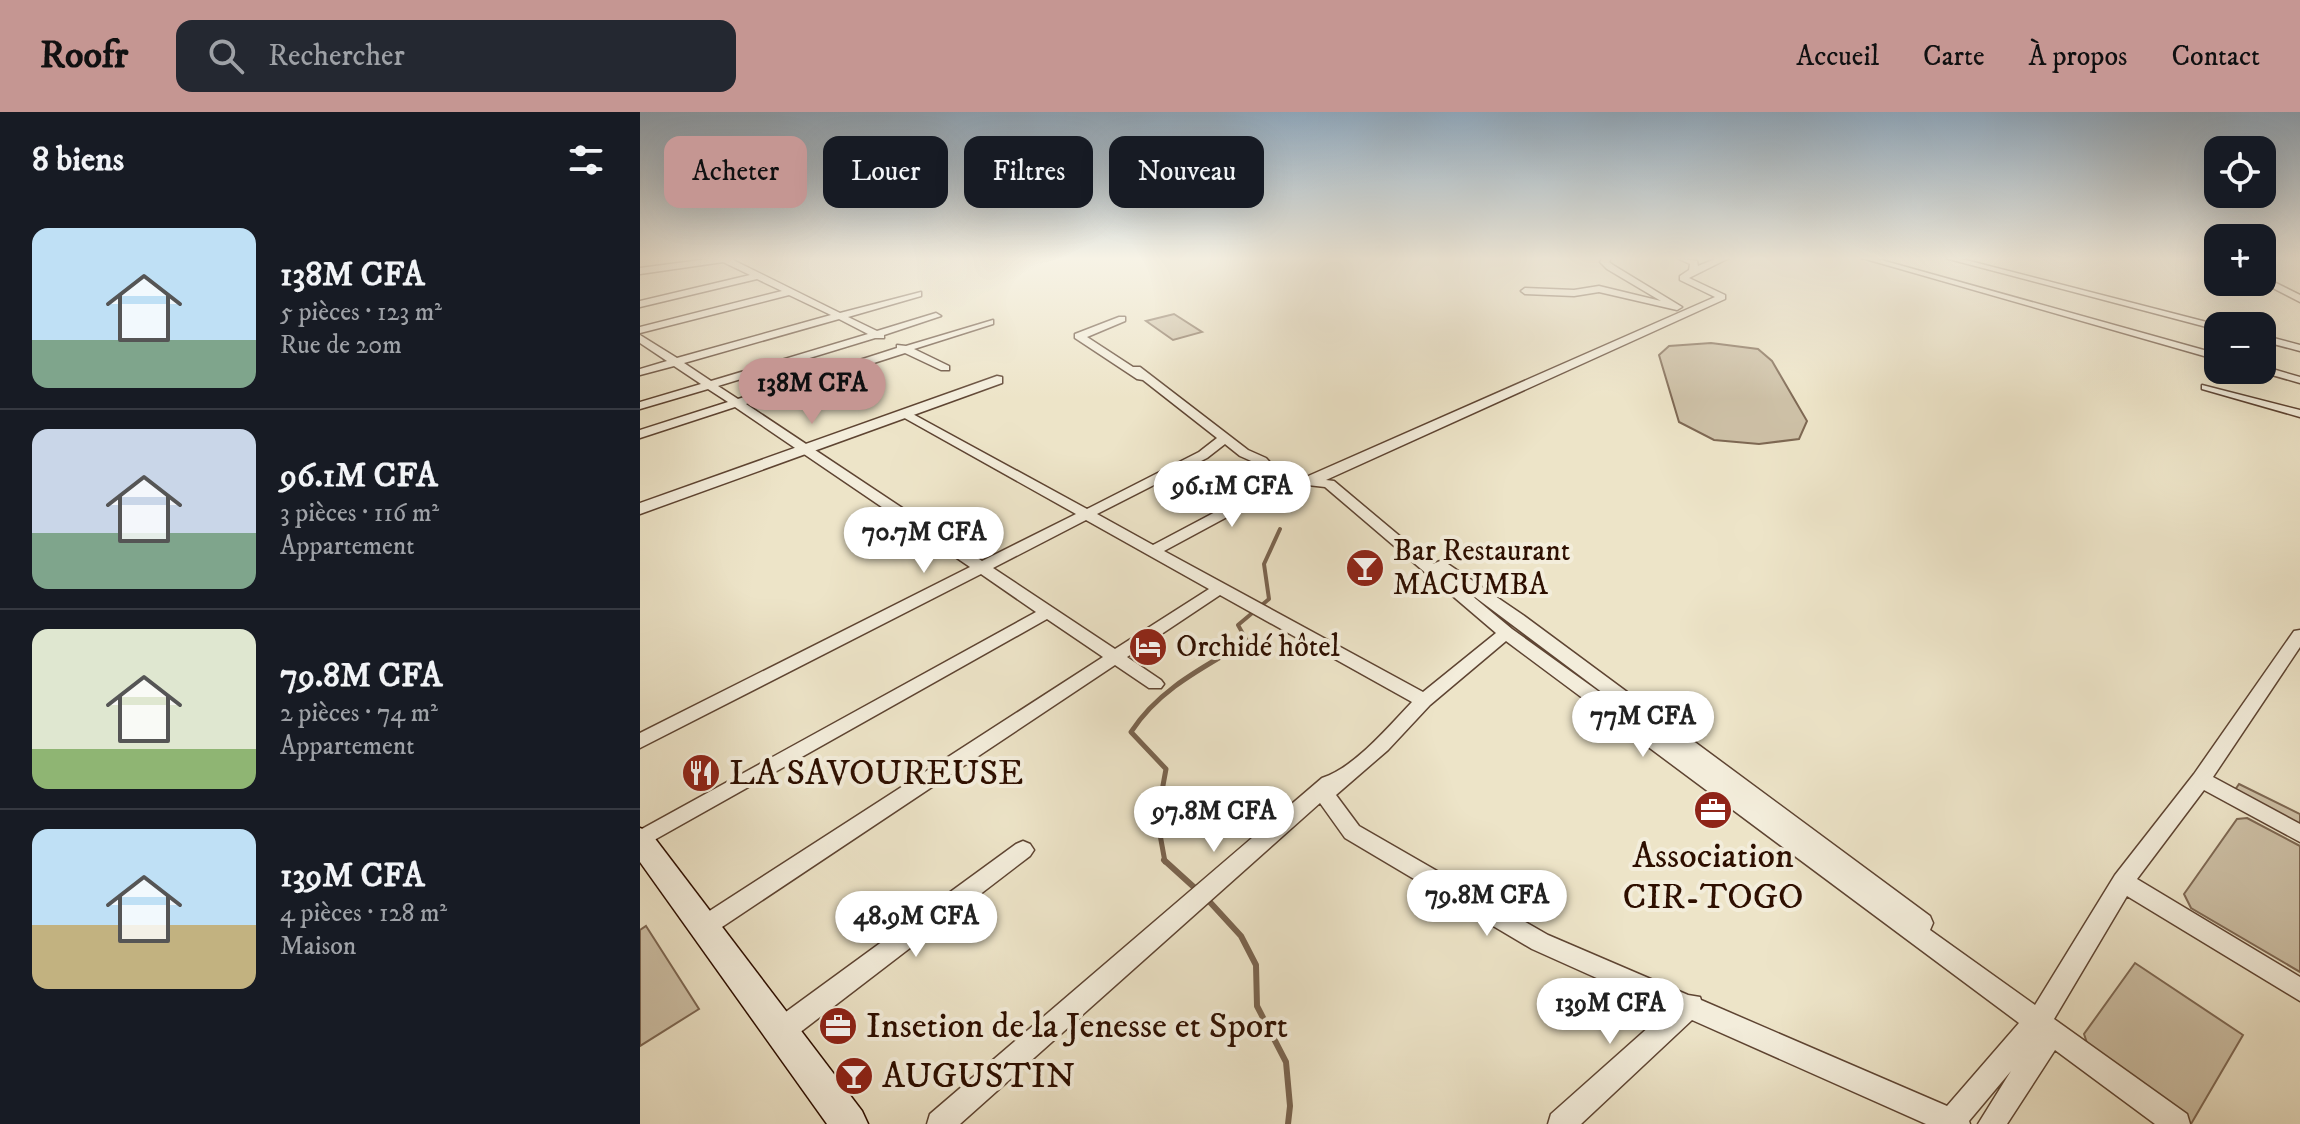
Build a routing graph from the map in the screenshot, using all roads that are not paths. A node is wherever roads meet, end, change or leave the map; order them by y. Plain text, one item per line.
1 (737, 305) edge
2 (816, 305) edge
3 (877, 305) edge
4 (1664, 305) edge
5 (1675, 305) edge
6 (1697, 305) edge
7 (2032, 305) edge
8 (2113, 305) edge
9 (2137, 305) edge
10 (2106, 307) dead end
11 (1683, 310) junction
12 (2097, 314) dead end
13 (838, 316) junction
14 (936, 316) dead end
15 (1122, 319) dead end
16 (2087, 321) junction
17 (990, 322) dead end
18 (2204, 323) edge
19 (640, 330) edge
20 (876, 334) junction
21 (640, 338) edge
22 (2276, 342) edge
23 (2300, 348) edge
24 (906, 349) junction
25 (2204, 353) edge
26 (675, 362) junction
27 (945, 368) dead end
28 (1136, 369) dead end
29 (640, 372) edge
30 (2276, 373) edge
31 (997, 380) dead end
32 (2300, 380) edge
33 (710, 385) junction
34 (2206, 387) dead end
35 (737, 403) junction
36 (640, 406) edge
37 (905, 414) junction
38 (2300, 414) edge
39 (640, 434) edge
40 (806, 449) junction
41 (1317, 479) junction
42 (640, 509) edge
43 (1086, 514) junction
44 (1152, 551) junction
45 (982, 567) junction
46 (1220, 588) junction
47 (1048, 612) junction
48 (1512, 626) junction
49 (2300, 635) edge
50 (1115, 657) junction
51 (1155, 684) dead end
52 (1424, 701) junction
53 (640, 741) edge
54 (2201, 779) junction
55 (2300, 834) edge
56 (640, 840) edge
57 (1373, 848) dead end
58 (1023, 850) dead end
59 (2123, 882) junction
60 (705, 926) junction
61 (2300, 990) edge
62 (1691, 1005) junction
63 (2048, 1023) junction
64 (781, 1031) junction
65 (849, 1124) edge
66 (940, 1124) edge
67 (1561, 1124) edge
68 (1948, 1124) edge
69 (1957, 1124) edge
70 (1991, 1124) edge
71 (2177, 1124) edge
72 (2190, 1124) edge

1 - 19 street
2 - 13 street
3 - 13 street
4 - 11 street
5 - 11 street
6 - 11 street
7 - 16 street
8 - 10 street
9 - 18 street
11 - 41 street
12 - 16 street
13 - 20 street
13 - 26 street
14 - 20 street
15 - 43 street
16 - 25 street
17 - 24 street
20 - 24 street
20 - 33 street
21 - 26 street
22 - 23 street
24 - 27 street
24 - 35 street
26 - 29 street
26 - 33 street
28 - 48 street
30 - 32 street
31 - 37 street
33 - 35 street
33 - 36 street
34 - 38 street
35 - 39 street
35 - 40 street
37 - 40 street
37 - 43 street
40 - 42 street
40 - 45 street
41 - 44 street
41 - 48 street
43 - 44 street
43 - 45 street
44 - 46 street
45 - 47 street
45 - 53 street
46 - 50 street
46 - 52 street
47 - 50 street
47 - 56 street
48 - 52 street
48 - 63 street
49 - 54 street
50 - 51 street
50 - 60 street
52 - 66 street
52 - 69 street
54 - 55 street
54 - 59 street
56 - 60 main road
57 - 62 street
58 - 64 street
59 - 61 street
59 - 63 street
60 - 64 main road
62 - 67 street
62 - 68 street
63 - 68 street
63 - 70 street
63 - 71 street
63 - 72 street
64 - 65 main road

